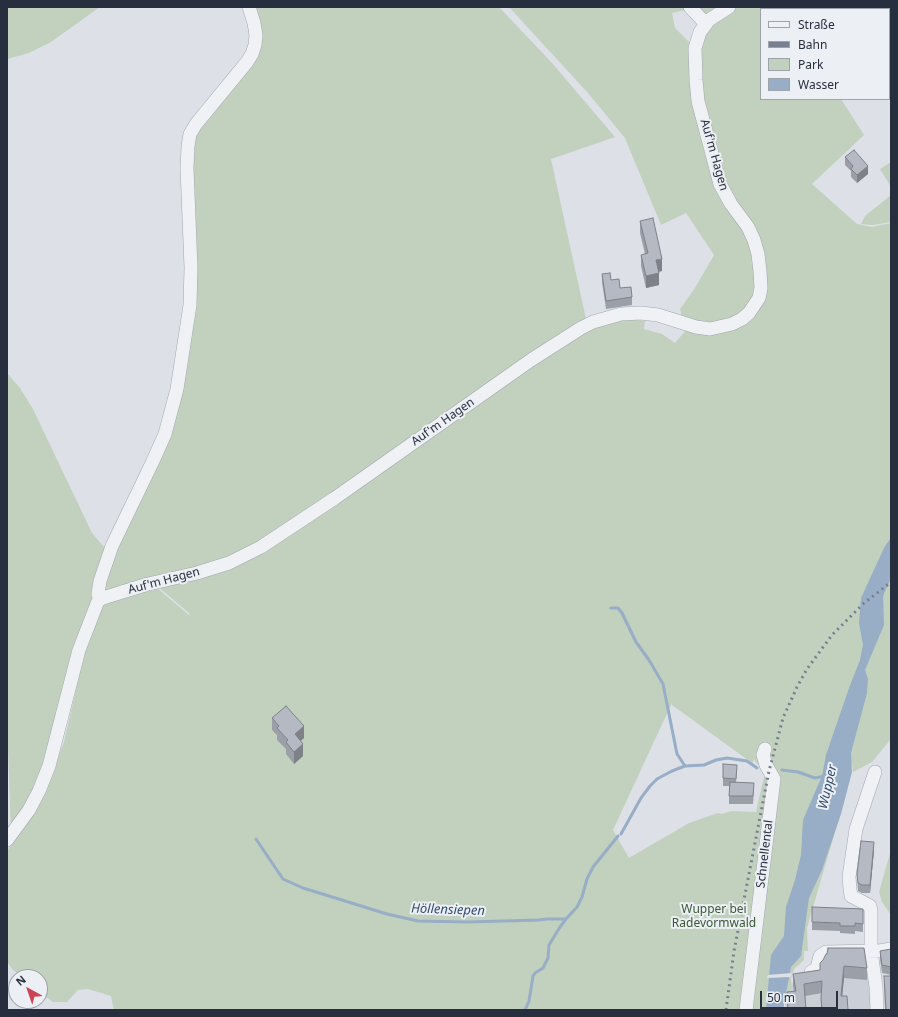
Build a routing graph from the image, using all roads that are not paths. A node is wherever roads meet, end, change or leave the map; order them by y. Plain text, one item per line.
1 (249, 7) edge
2 (690, 7) edge
3 (729, 7) edge
4 (705, 23) junction
5 (100, 599) junction
6 (765, 749) dead end
7 (875, 772) dead end
8 (7, 840) edge
9 (891, 949) edge
10 (871, 951) junction
11 (812, 972) edge
12 (746, 1010) edge
13 (877, 1010) edge

1 - 5 street
2 - 4 street
3 - 4 street
4 - 5 street, Auf'm Hagen
5 - 8 street
6 - 12 street, Schnellental
7 - 10 street
9 - 10 street
10 - 11 street
10 - 13 street

